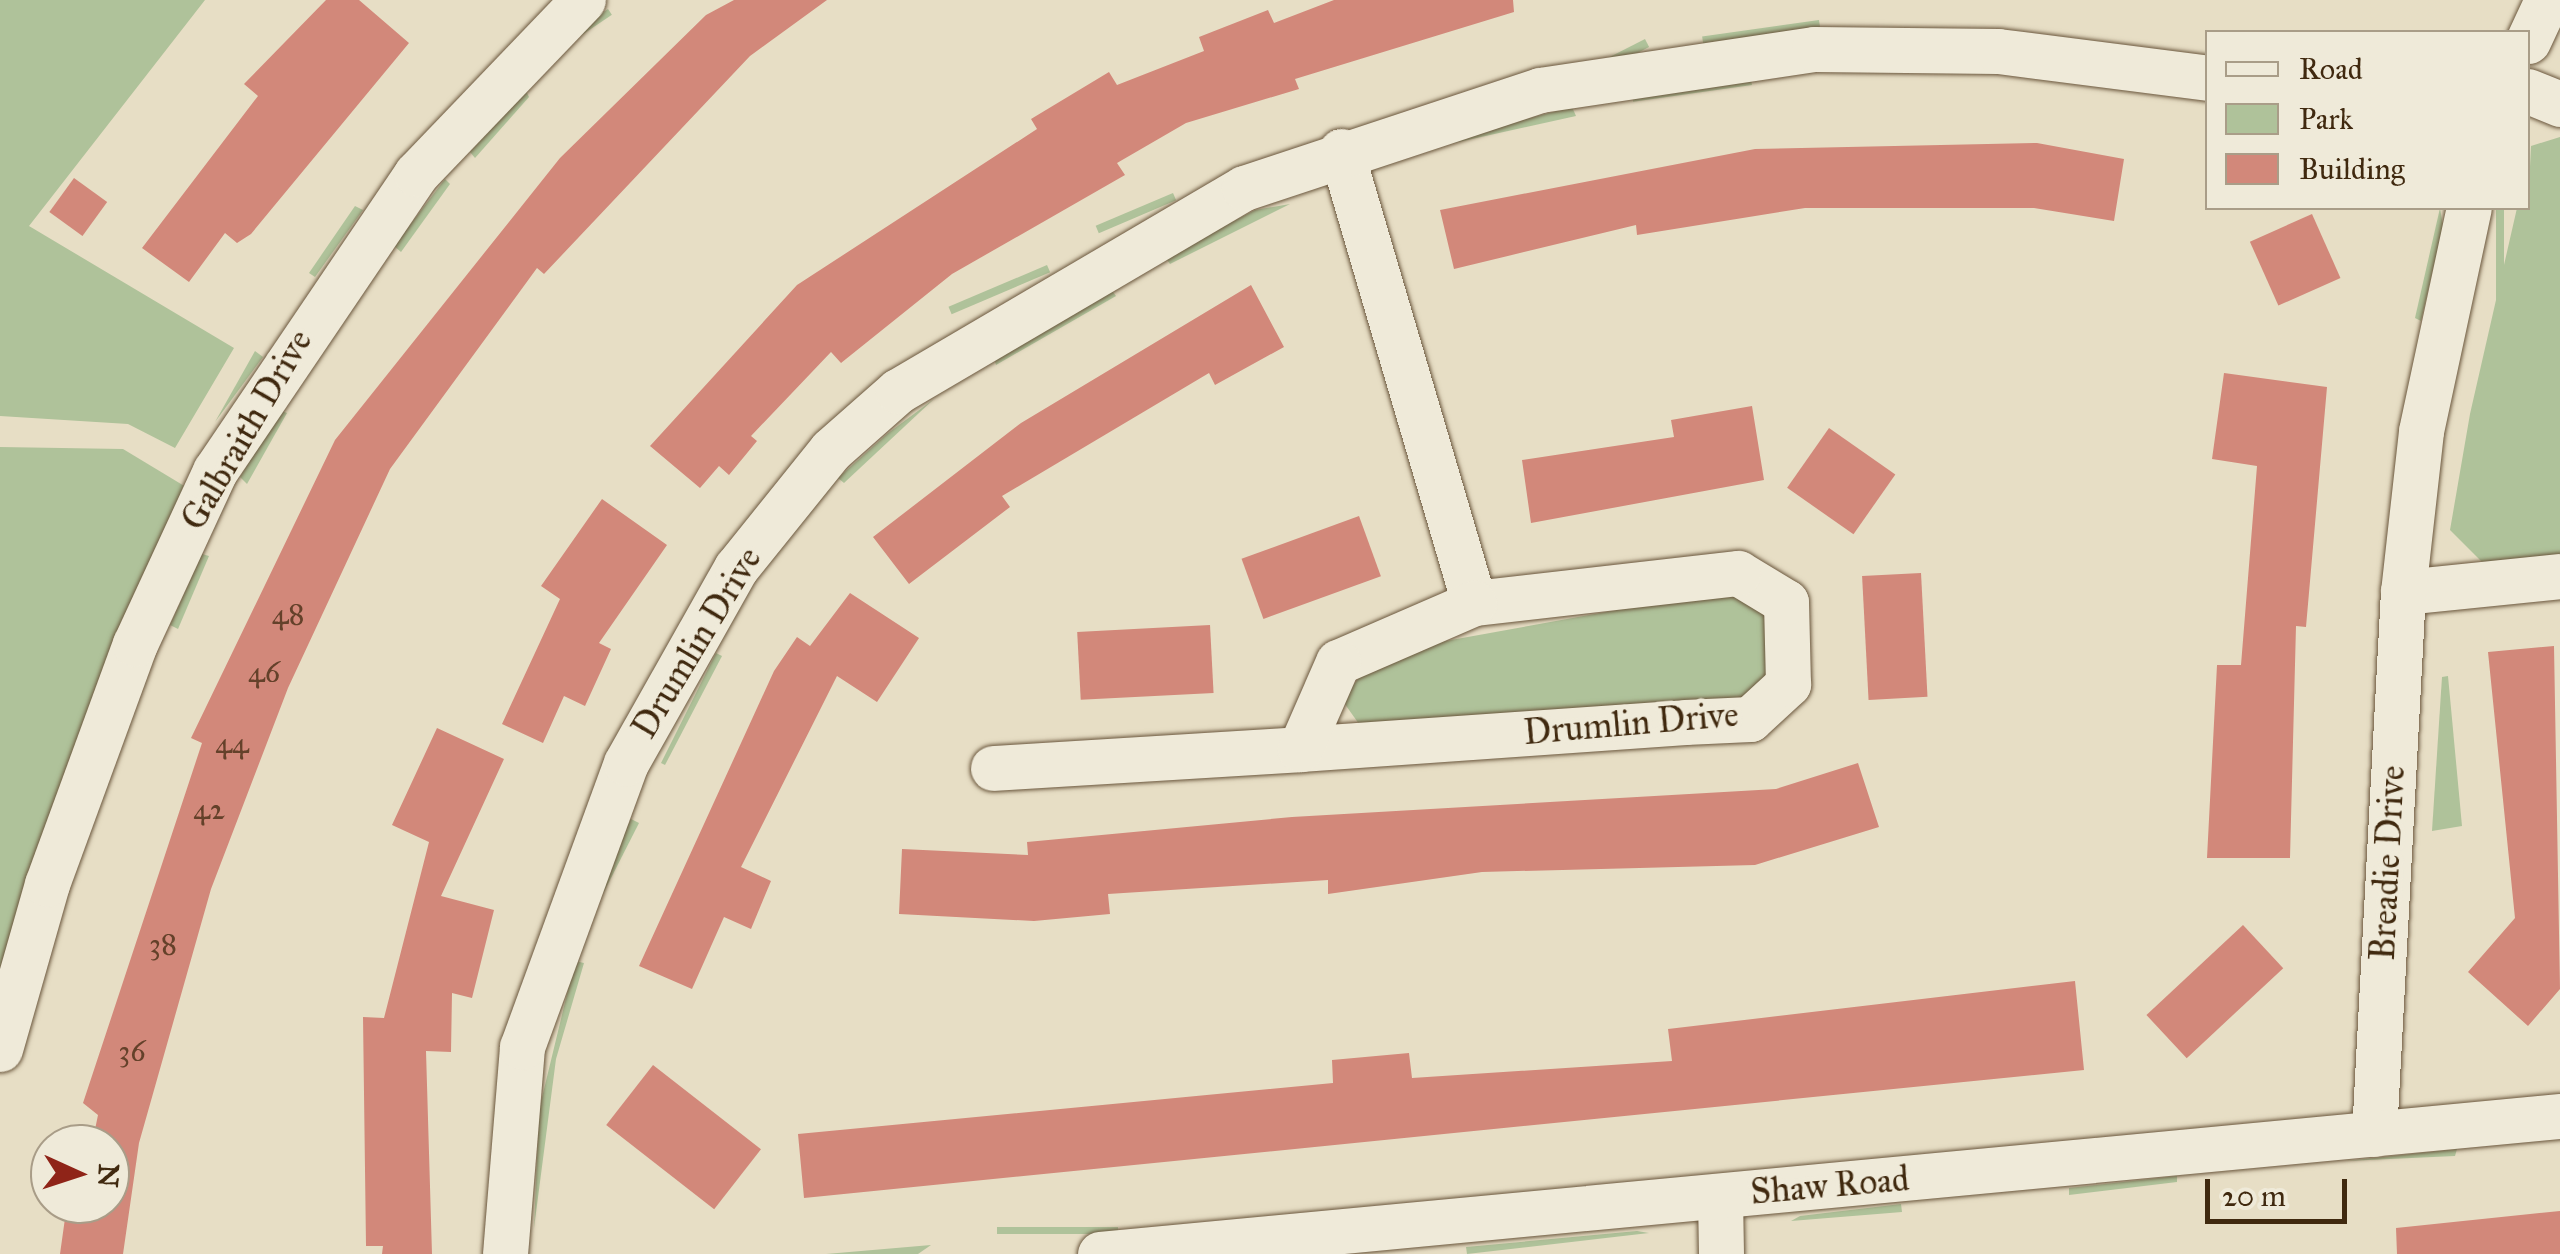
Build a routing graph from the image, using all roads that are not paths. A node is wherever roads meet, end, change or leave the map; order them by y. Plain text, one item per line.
1 (583, 0) edge
2 (2547, 0) edge
3 (2530, 37) edge
4 (2205, 78) edge
5 (2530, 92) edge
6 (2560, 104) edge
7 (1341, 151) junction
8 (2470, 210) edge
9 (2560, 576) edge
10 (2403, 592) junction
11 (1474, 603) junction
12 (1300, 748) junction
13 (994, 768) dead end
14 (0, 1049) edge
15 (2560, 1116) edge
16 (2374, 1134) junction
17 (1720, 1196) junction
18 (505, 1254) edge
19 (1100, 1254) edge
20 (1721, 1254) edge

1 - 14 street, Galbraith Drive
2 - 3 street
4 - 7 street, Drumlin Drive
5 - 6 street
7 - 11 street
7 - 18 street, Drumlin Drive
8 - 10 street, Breadie Drive
9 - 10 street
10 - 16 street, Breadie Drive
11 - 12 street, Drumlin Drive
11 - 12 street, Drumlin Drive
12 - 13 street, Drumlin Drive
15 - 16 street, Shaw Road
16 - 17 street, Shaw Road
17 - 19 street, Shaw Road
17 - 20 street

